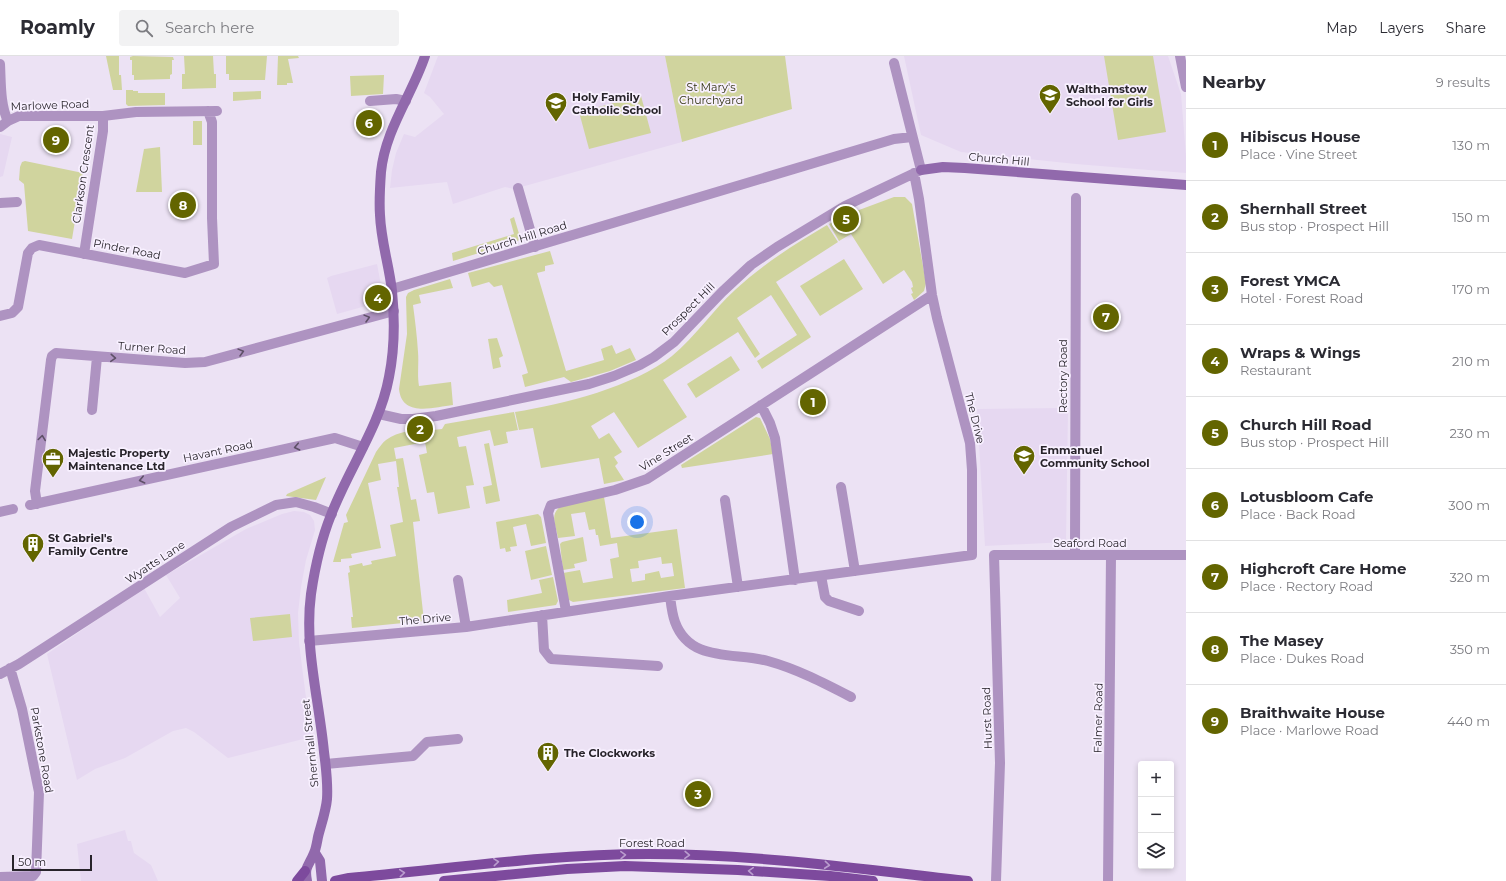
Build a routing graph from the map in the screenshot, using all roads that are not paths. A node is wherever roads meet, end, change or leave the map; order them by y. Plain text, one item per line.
1 (426, 56) edge
2 (1180, 56) edge
3 (894, 62) dead end
4 (0, 64) edge
5 (1186, 87) edge
6 (370, 101) dead end
7 (406, 101) junction
8 (103, 116) junction
9 (8, 120) junction
10 (0, 127) edge
11 (912, 137) junction
12 (917, 172) junction
13 (1186, 185) edge
14 (518, 188) dead end
15 (1076, 198) dead end
16 (17, 202) dead end
17 (0, 203) edge
18 (535, 247) junction
19 (84, 254) junction
20 (214, 264) joint
21 (392, 289) junction
22 (932, 295) junction
23 (394, 311) junction
24 (0, 316) edge
25 (97, 357) junction
26 (761, 406) junction
27 (92, 410) dead end
28 (379, 414) junction
29 (363, 447) junction
30 (841, 487) dead end
31 (725, 500) dead end
32 (33, 505) joint
33 (13, 509) dead end
34 (0, 512) edge
35 (332, 514) junction
36 (994, 554) joint
37 (1075, 554) junction
38 (1111, 555) junction
39 (1186, 555) edge
40 (855, 571) junction
41 (821, 576) junction
42 (458, 580) dead end
43 (795, 580) junction
44 (738, 587) junction
45 (670, 596) junction
46 (566, 611) junction
47 (859, 611) dead end
48 (542, 615) junction
49 (466, 627) junction
50 (309, 641) junction
51 (658, 666) dead end
52 (10, 668) junction
53 (0, 674) edge
54 (851, 697) dead end
55 (458, 739) dead end
56 (326, 764) junction
57 (314, 853) junction
58 (306, 876) edge
59 (0, 877) edge
60 (298, 881) edge
61 (322, 881) edge
62 (335, 881) edge
63 (444, 881) edge
64 (873, 881) edge
65 (968, 881) edge
66 (996, 881) edge
67 (1108, 881) edge

1 - 7 street, Shernhall Street
2 - 5 street
3 - 11 street
4 - 9 street, Marlowe Road
6 - 7 street
7 - 21 street, Shernhall Street
8 - 9 street, Marlowe Road
8 - 19 street, Clarkson Crescent
8 - 20 street, Clarkson Crescent
9 - 10 street
11 - 12 street
11 - 18 street, Church Hill Road
12 - 13 street, Church Hill
12 - 22 street, The Drive
12 - 28 street, Prospect Hill
14 - 18 street
15 - 37 street, Rectory Road
16 - 17 street
18 - 21 street, Church Hill Road
19 - 20 street, Pinder Road
19 - 24 street, Pinder Road
21 - 23 street, Shernhall Street
22 - 26 street, Vine Street
22 - 40 street, The Drive
25 -> 23 street, Turner Road
23 - 28 street, Shernhall Street
25 - 27 street
32 -> 25 street, Turner Road
26 - 43 street
26 - 46 street, Vine Street
28 - 29 street, Shernhall Street
29 -> 32 street, Havant Road
29 - 35 street, Shernhall Street
30 - 40 street
31 - 44 street
33 - 34 street
35 - 50 street, Shernhall Street
35 - 52 street, Wyatts Lane
36 - 37 street, Seaford Road
36 - 66 street, Hurst Road
37 - 38 street, Seaford Road
38 - 39 street, Seaford Road
38 - 67 street, Falmer Road
40 - 41 street, The Drive
41 - 43 street, The Drive
41 - 47 street
42 - 49 street
43 - 44 street, The Drive
44 - 45 street, The Drive
45 - 46 street, The Drive
45 - 54 street
46 - 48 street, The Drive
48 - 49 street, The Drive
48 - 51 street
49 - 50 street, The Drive
50 - 56 street, Shernhall Street
52 - 53 street, Wyatts Lane
52 - 59 street, Parkstone Road
55 - 56 street
56 - 57 street, Shernhall Street
57 - 58 street, Shernhall Street
57 - 61 street
58 - 60 main road
62 -> 65 main road, Forest Road
64 -> 63 main road, Forest Road

